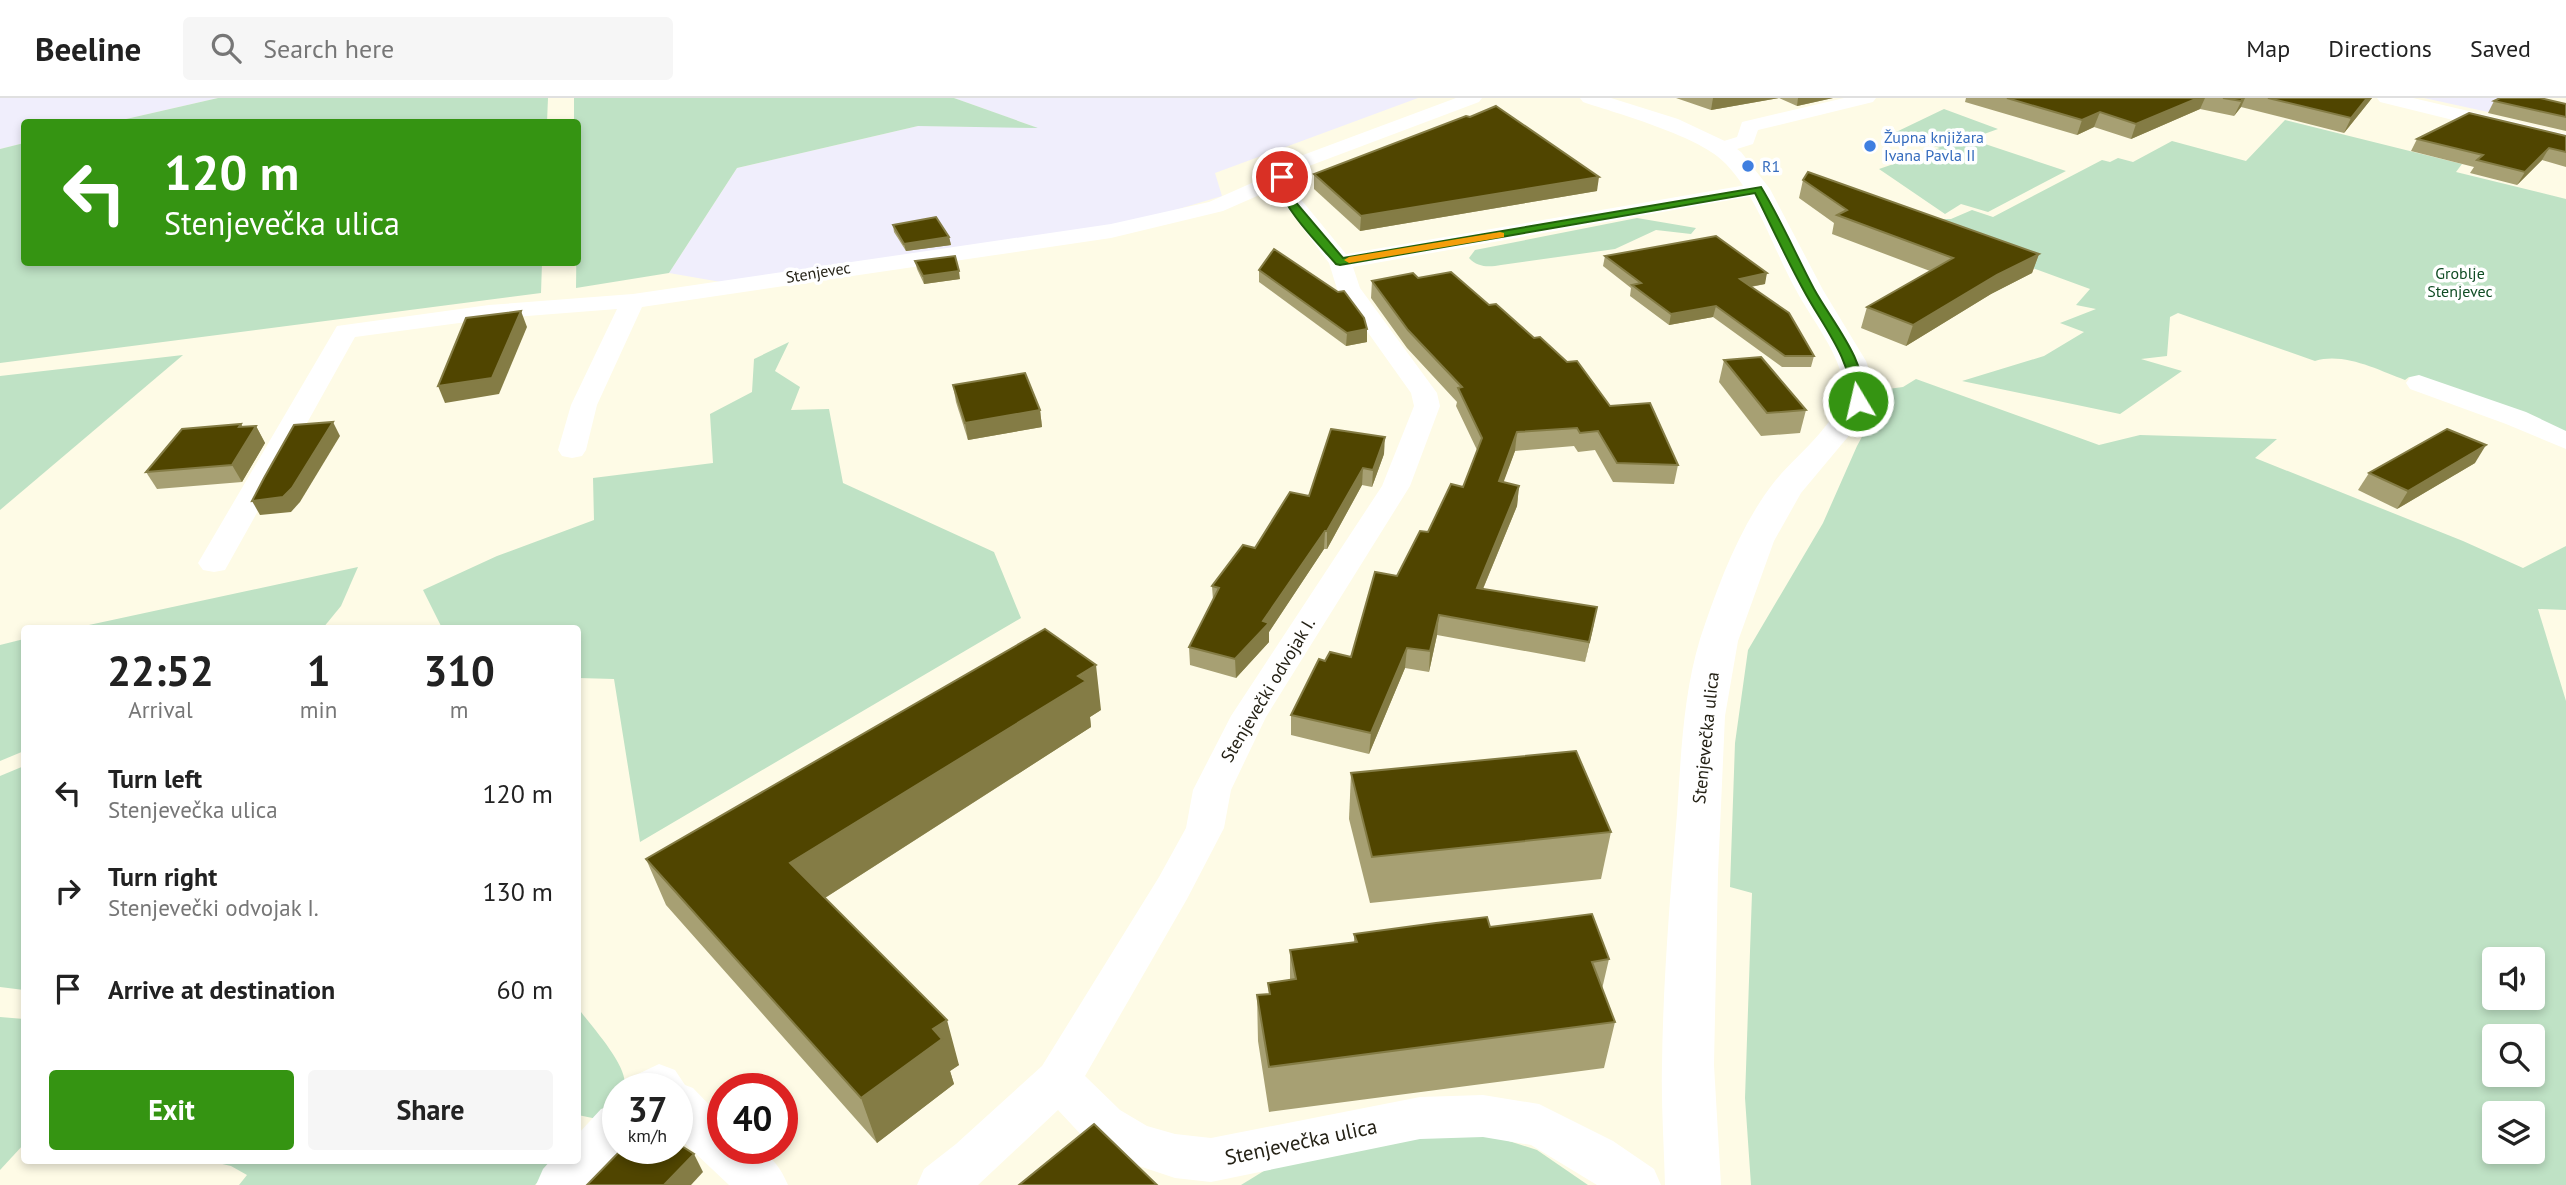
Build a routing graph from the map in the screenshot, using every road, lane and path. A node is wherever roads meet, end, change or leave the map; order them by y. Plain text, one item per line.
1 (1473, 98) edge
2 (1590, 98) edge
3 (1867, 98) edge
4 (2387, 98) edge
5 (2566, 141) edge
6 (1721, 148) junction
7 (1282, 177) junction
8 (1758, 189) junction
9 (1340, 262) junction
10 (633, 301) junction
11 (2420, 383) dead end
12 (2566, 441) edge
13 (572, 450) dead end
14 (215, 563) dead end
15 (1058, 1080) junction
16 (693, 1121) edge
17 (602, 1141) edge
18 (581, 1163) edge
19 (580, 1164) edge
20 (560, 1185) edge
21 (764, 1185) edge
22 (941, 1185) edge
23 (1637, 1185) edge
24 (1693, 1185) edge

1 - 7 street, Stenjevec
2 - 6 street, Stenjevečka ulica
3 - 6 street
4 - 5 street
6 - 8 street, Stenjevečka ulica
7 - 9 street, Stenjevečki odvojak I.
7 - 10 street, Stenjevec
8 - 9 street
8 - 24 street, Stenjevečka ulica
9 - 15 street, Stenjevečki odvojak I.
10 - 13 street
10 - 14 street, Stenjevec
11 - 12 street
15 - 22 street, Stenjevečki odvojak I.
15 - 23 street, Stenjevečka ulica
16 - 21 street
17 - 18 street
19 - 20 street

